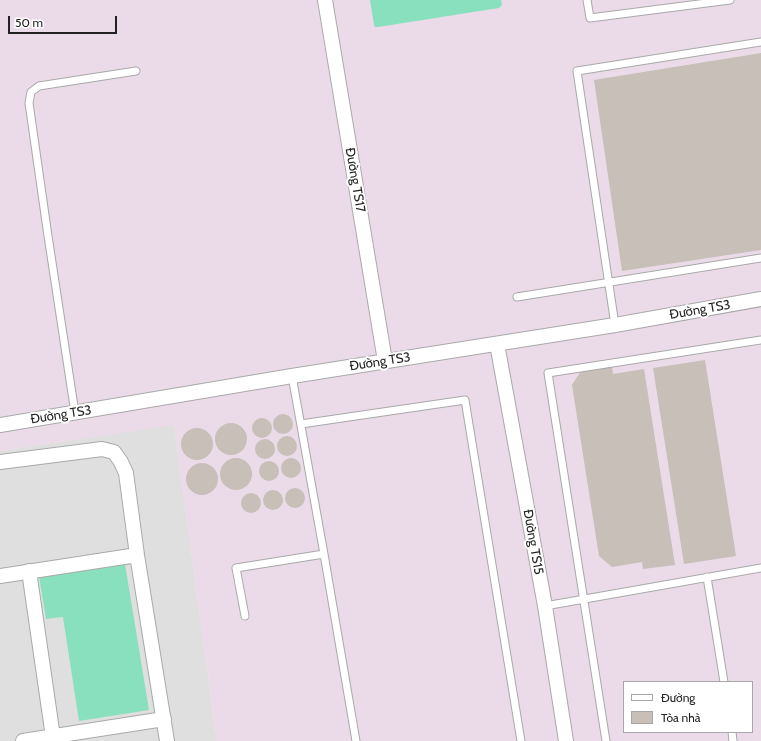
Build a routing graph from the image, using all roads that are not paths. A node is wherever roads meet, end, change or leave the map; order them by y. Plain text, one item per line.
1 (324, 0) edge
2 (587, 0) edge
3 (730, 0) edge
4 (761, 42) edge
5 (136, 72) dead end
6 (761, 258) edge
7 (608, 283) junction
8 (517, 297) dead end
9 (761, 299) edge
10 (615, 325) junction
11 (761, 340) edge
12 (497, 344) junction
13 (385, 361) junction
14 (292, 376) junction
15 (75, 413) junction
16 (301, 424) junction
17 (0, 425) edge
18 (0, 462) edge
19 (137, 554) junction
20 (324, 554) junction
21 (761, 568) edge
22 (29, 571) junction
23 (0, 576) edge
24 (707, 577) junction
25 (583, 599) junction
26 (545, 606) junction
27 (245, 616) dead end
28 (724, 681) edge
29 (164, 719) junction
30 (53, 737) junction
31 (23, 741) edge
32 (167, 741) edge
33 (356, 741) edge
34 (521, 741) edge
35 (566, 741) edge
36 (606, 741) edge

1 - 13 street, Đường TS17
2 - 3 lane
4 - 7 lane
5 - 15 lane
6 - 7 lane
7 - 8 lane
7 - 10 lane
9 - 10 street, Đường TS3
10 - 12 street, Đường TS3
11 - 25 lane
12 - 13 street, Đường TS3
12 - 26 street, Đường TS15
13 - 14 street, Đường TS3
14 - 15 street, Đường TS3
14 - 16 lane
15 - 17 street, Đường TS3
16 - 20 lane
16 - 34 lane
18 - 19 street
19 - 22 street
19 - 29 street
20 - 27 lane
20 - 33 lane
21 - 24 lane
22 - 23 street
22 - 30 street
24 - 25 lane
24 - 28 lane
25 - 26 lane
25 - 36 lane
26 - 35 street, Đường TS15
29 - 30 street
29 - 32 street
30 - 31 street

